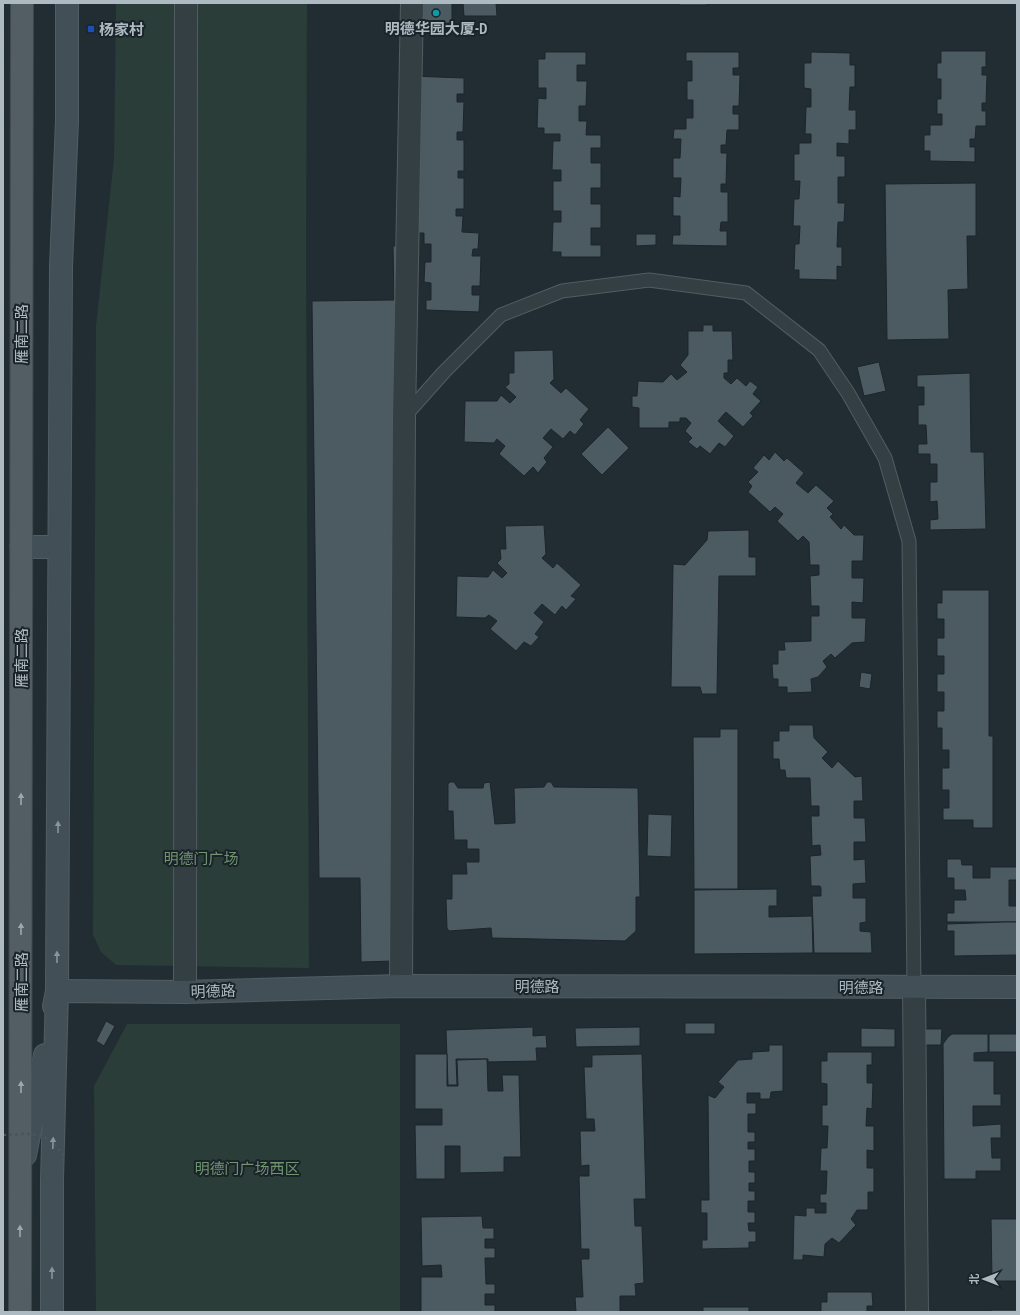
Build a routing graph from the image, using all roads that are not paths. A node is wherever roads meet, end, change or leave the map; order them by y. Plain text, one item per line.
1 (22, 3) edge
2 (67, 3) edge
3 (186, 3) edge
4 (412, 3) edge
5 (404, 417) junction
6 (21, 546) junction
7 (59, 546) junction
8 (401, 986) junction
9 (914, 987) junction
10 (1017, 987) edge
11 (57, 991) junction
12 (185, 992) junction
13 (21, 1180) junction
14 (20, 1312) edge
15 (52, 1312) edge
16 (917, 1312) edge

1 - 6 main road, 雁南二路
2 - 7 main road
3 - 12 street
4 - 5 street
5 - 8 street
5 - 9 lane
6 - 7 main road
13 -> 6 main road, 雁南二路
11 -> 7 main road
8 - 9 main road, 明德路
8 - 12 main road, 明德路
9 - 10 main road, 明德路
9 - 16 street
11 - 12 main road, 明德路
11 - 13 main road
15 -> 11 main road
14 -> 13 main road, 雁南二路

